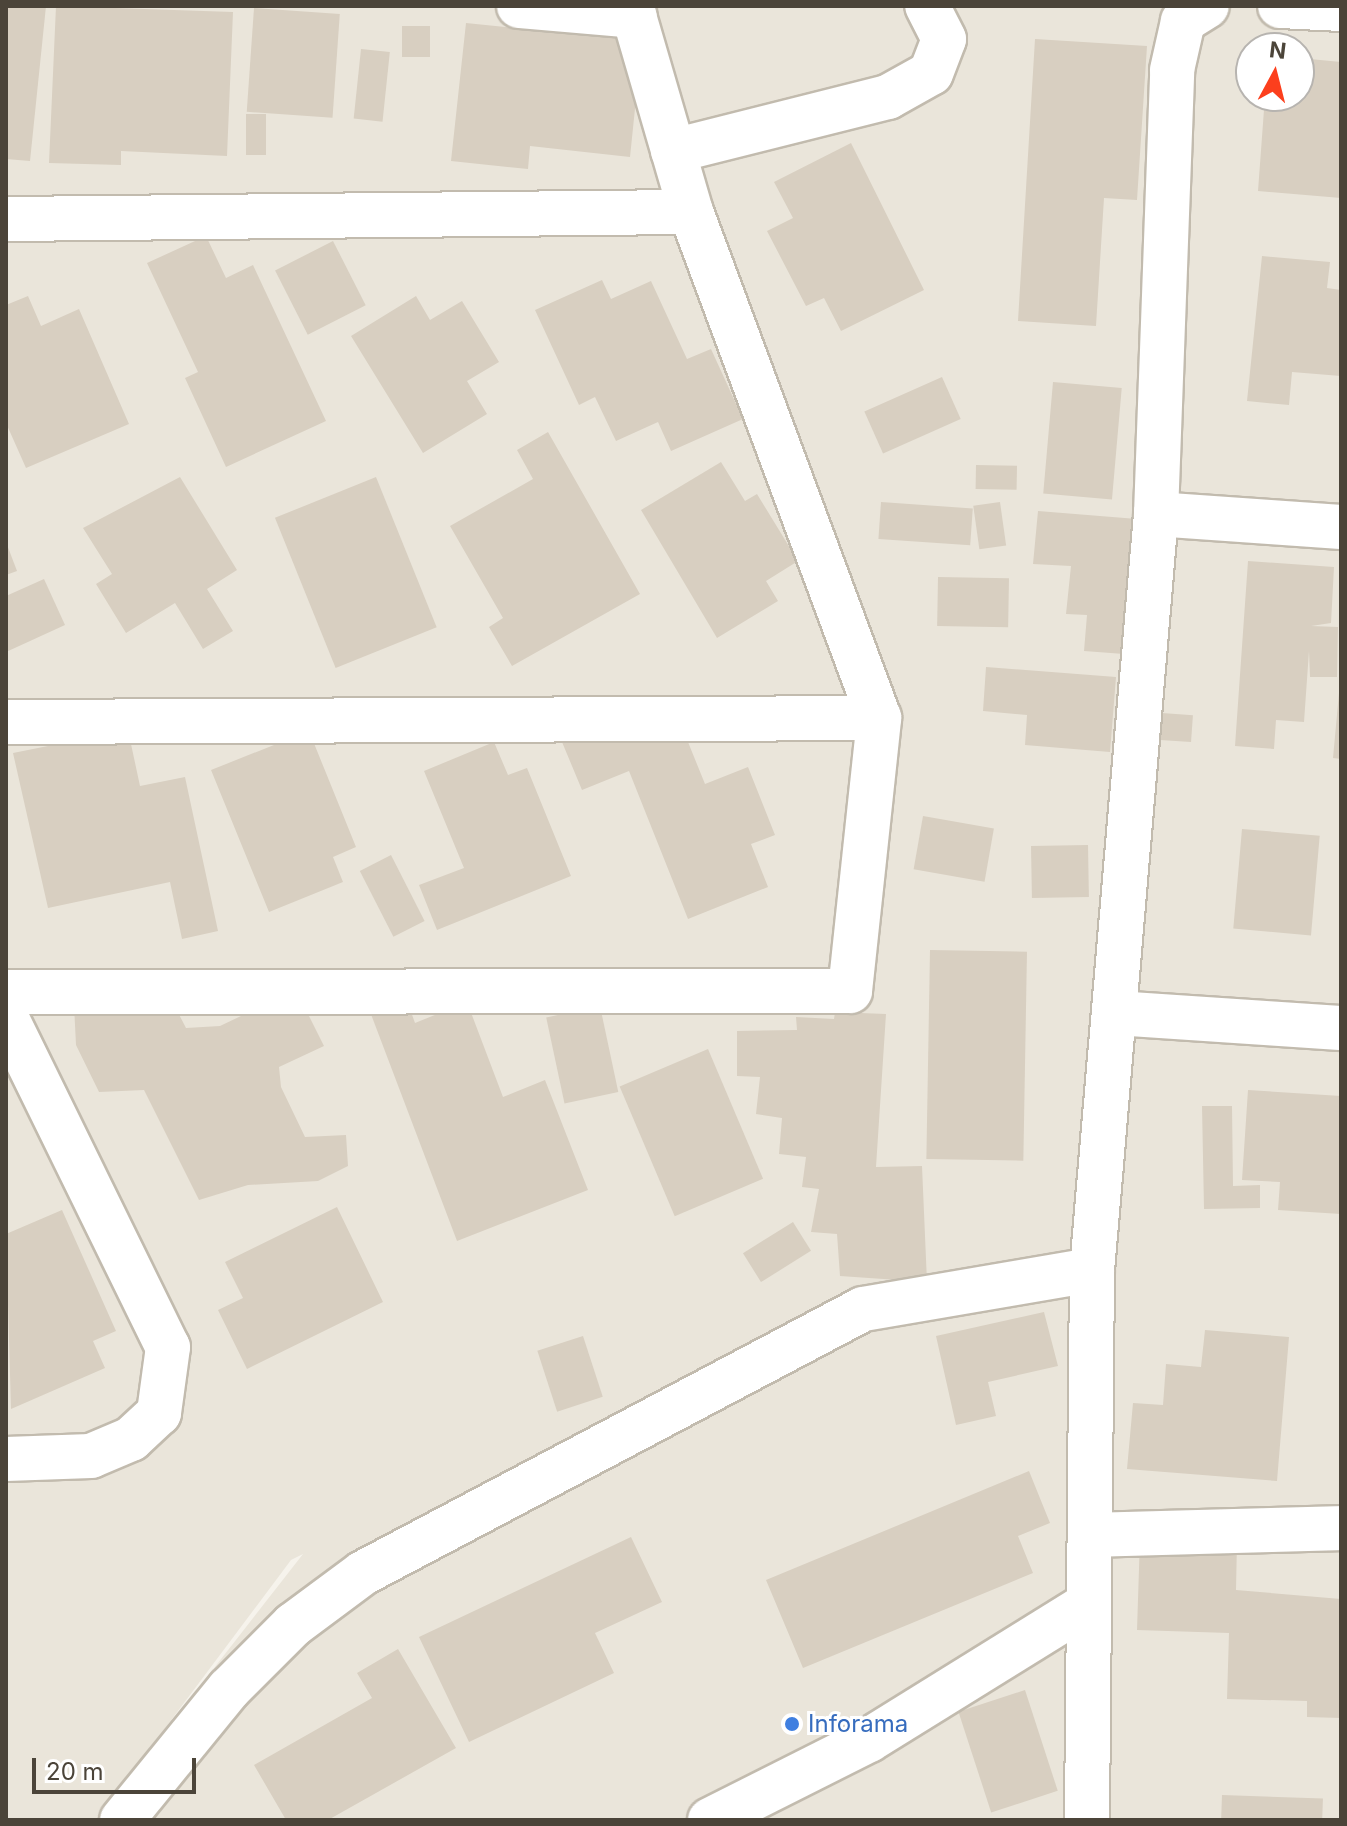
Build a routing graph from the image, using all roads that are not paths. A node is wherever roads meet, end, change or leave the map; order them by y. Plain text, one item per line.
1 (519, 6) edge
2 (927, 6) edge
3 (1207, 6) edge
4 (1280, 6) edge
5 (1341, 9) edge
6 (633, 11) edge
7 (673, 151) junction
8 (691, 212) junction
9 (6, 219) edge
10 (1156, 514) junction
11 (1341, 527) edge
12 (879, 718) junction
13 (6, 722) edge
14 (6, 992) edge
15 (1115, 1013) junction
16 (6, 1017) edge
17 (1341, 1028) edge
18 (1092, 1270) junction
19 (6, 1459) edge
20 (1341, 1528) edge
21 (1092, 1535) junction
22 (1088, 1604) junction
23 (122, 1820) edge
24 (710, 1820) edge
25 (1087, 1820) edge

1 - 6 street
2 - 7 street
3 - 10 street
4 - 5 street
6 - 7 street
7 - 8 street
8 - 9 street
8 - 12 street
10 - 11 street
10 - 15 street
12 - 13 street
12 - 14 street
15 - 17 street
15 - 18 street
16 - 19 street
18 - 21 street
18 - 23 street
20 - 21 street
21 - 22 street
22 - 24 street
22 - 25 street

